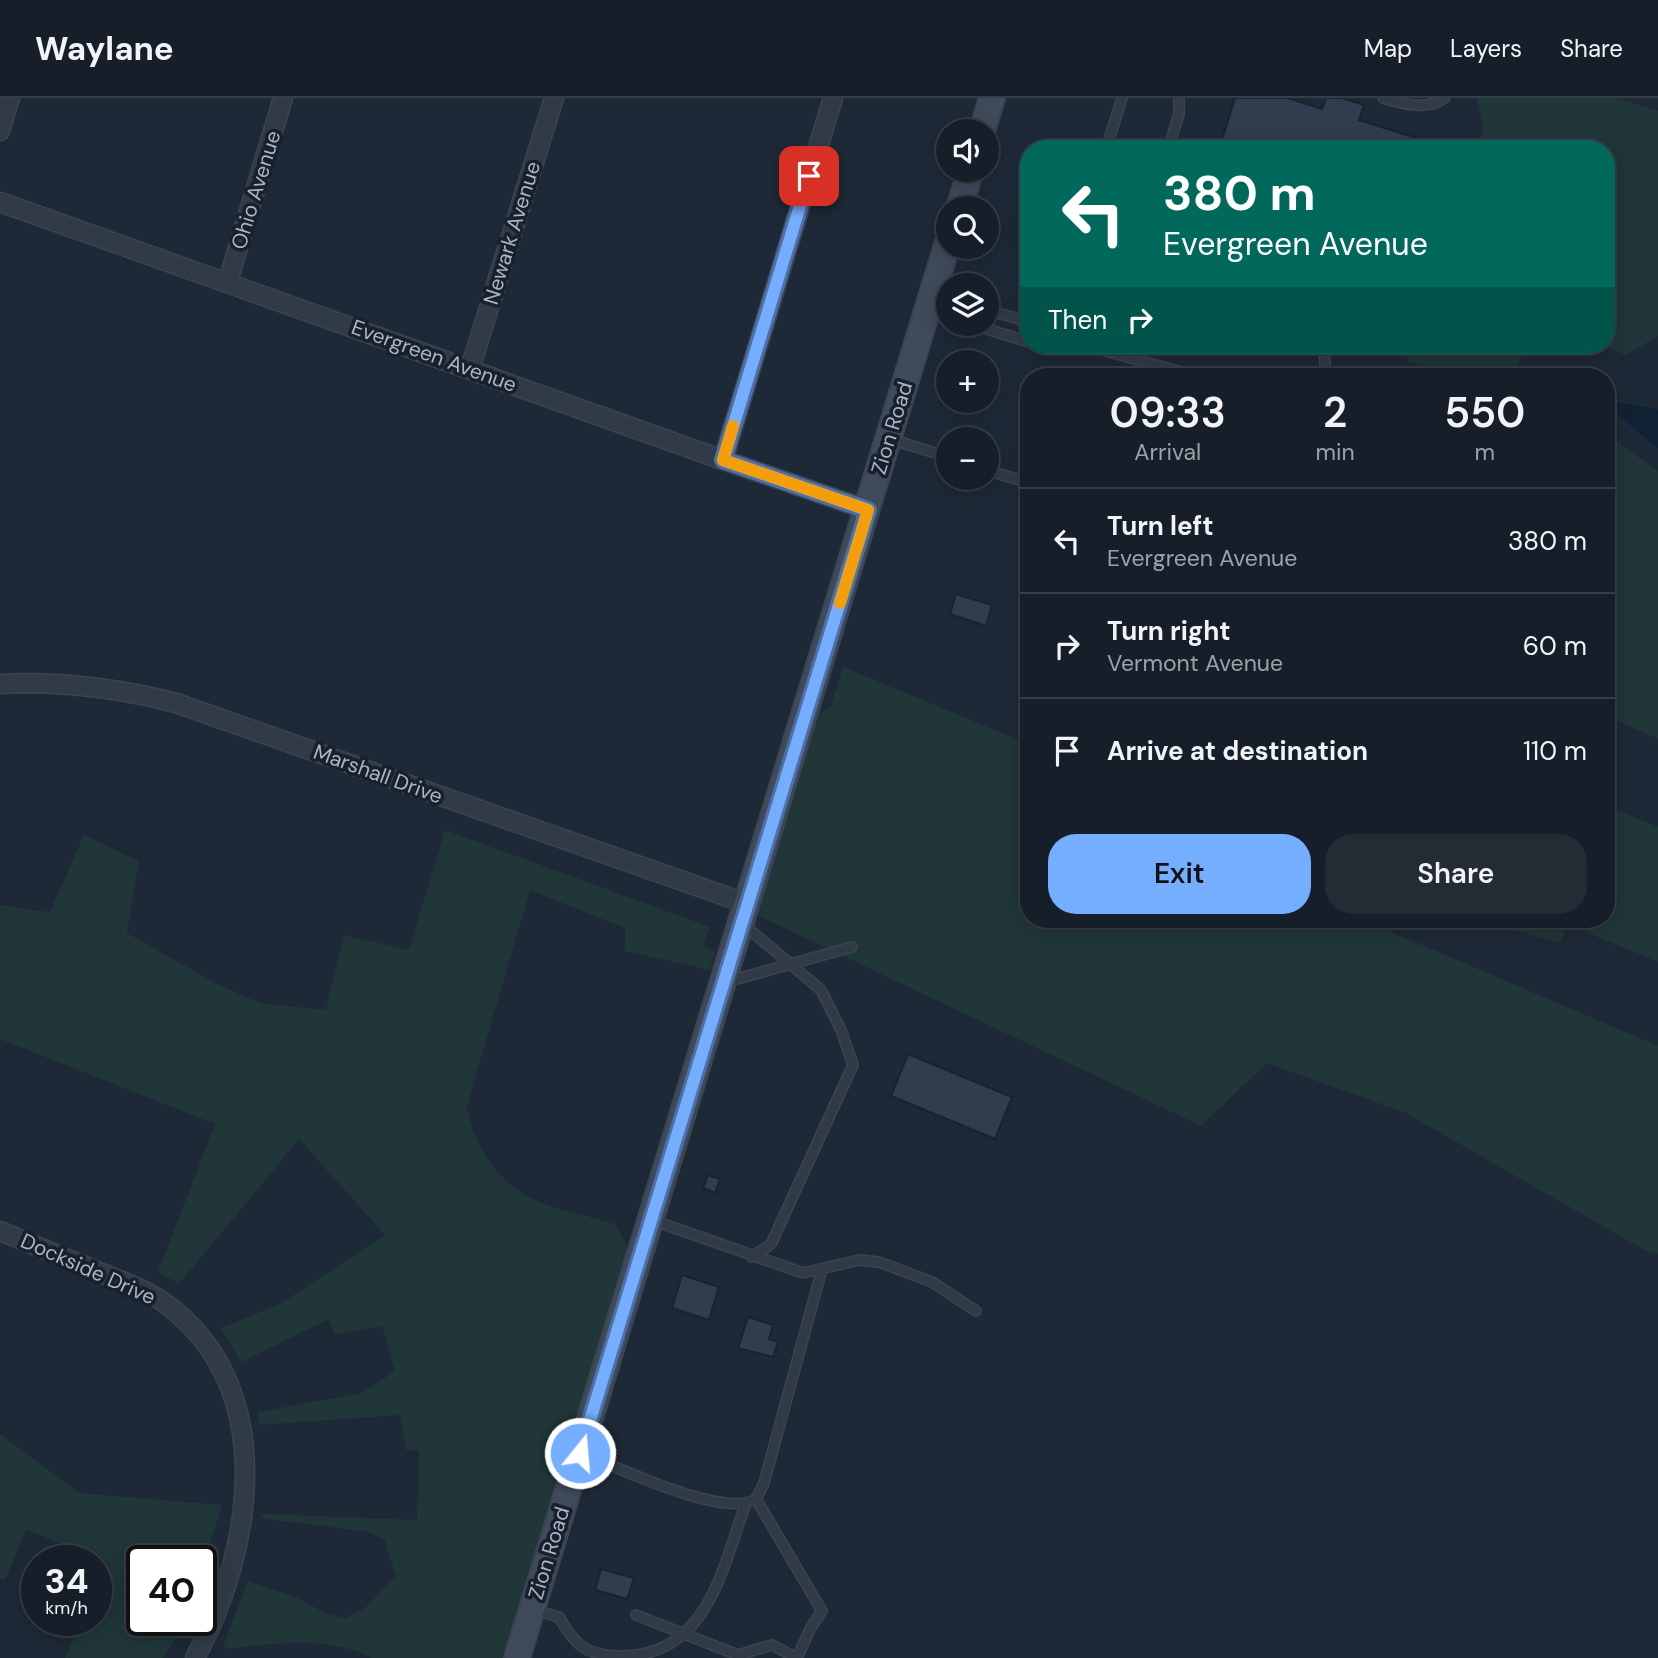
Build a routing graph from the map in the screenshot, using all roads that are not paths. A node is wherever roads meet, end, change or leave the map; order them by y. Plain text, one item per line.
1 (10, 98) edge
2 (283, 98) edge
3 (554, 98) edge
4 (833, 98) edge
5 (992, 98) edge
6 (1122, 98) edge
7 (1179, 98) edge
8 (1383, 98) edge
9 (1445, 98) edge
10 (986, 119) edge
11 (0, 131) edge
12 (1110, 140) edge
13 (1171, 140) edge
14 (0, 202) edge
15 (228, 281) junction
16 (936, 310) edge
17 (999, 313) edge
18 (1020, 319) edge
19 (999, 333) edge
20 (1020, 339) edge
21 (1128, 354) edge
22 (1171, 368) edge
23 (470, 369) junction
24 (889, 439) junction
25 (936, 453) edge
26 (723, 460) junction
27 (999, 474) edge
28 (1020, 480) edge
29 (868, 510) junction
30 (0, 684) edge
31 (745, 914) junction
32 (852, 947) dead end
33 (792, 964) junction
34 (724, 983) junction
35 (652, 1220) junction
36 (0, 1231) edge
37 (752, 1257) junction
38 (822, 1269) junction
39 (976, 1311) dead end
40 (580, 1453) junction
41 (756, 1499) junction
42 (746, 1503) junction
43 (532, 1609) junction
44 (636, 1615) dead end
45 (686, 1634) junction
46 (195, 1658) edge
47 (517, 1658) edge

1 - 11 street
2 - 15 street, Ohio Avenue
3 - 23 street, Newark Avenue
4 - 26 street
5 - 10 street
6 - 12 lane
7 - 13 lane
8 - 9 lane
14 - 15 street, Evergreen Avenue
15 - 23 street, Evergreen Avenue
16 - 24 street, Zion Road
17 - 18 lane
19 - 20 lane
21 - 22 lane
23 - 26 street, Evergreen Avenue
24 - 25 lane
24 - 29 street, Zion Road
26 - 29 street, Evergreen Avenue
27 - 28 lane
29 - 31 street, Zion Road
30 - 31 street, Marshall Drive
31 - 33 lane
31 - 34 street, Zion Road
32 - 33 lane
33 - 34 lane
33 - 37 lane
34 - 35 street, Zion Road
35 - 37 lane
35 - 40 street, Zion Road
36 - 46 street, Dockside Drive
37 - 38 lane
38 - 39 lane
38 - 41 lane
40 - 42 lane
40 - 43 street, Zion Road
41 - 42 lane
41 - 45 lane
42 - 45 lane
43 - 45 lane
43 - 47 street, Zion Road
44 - 45 lane

